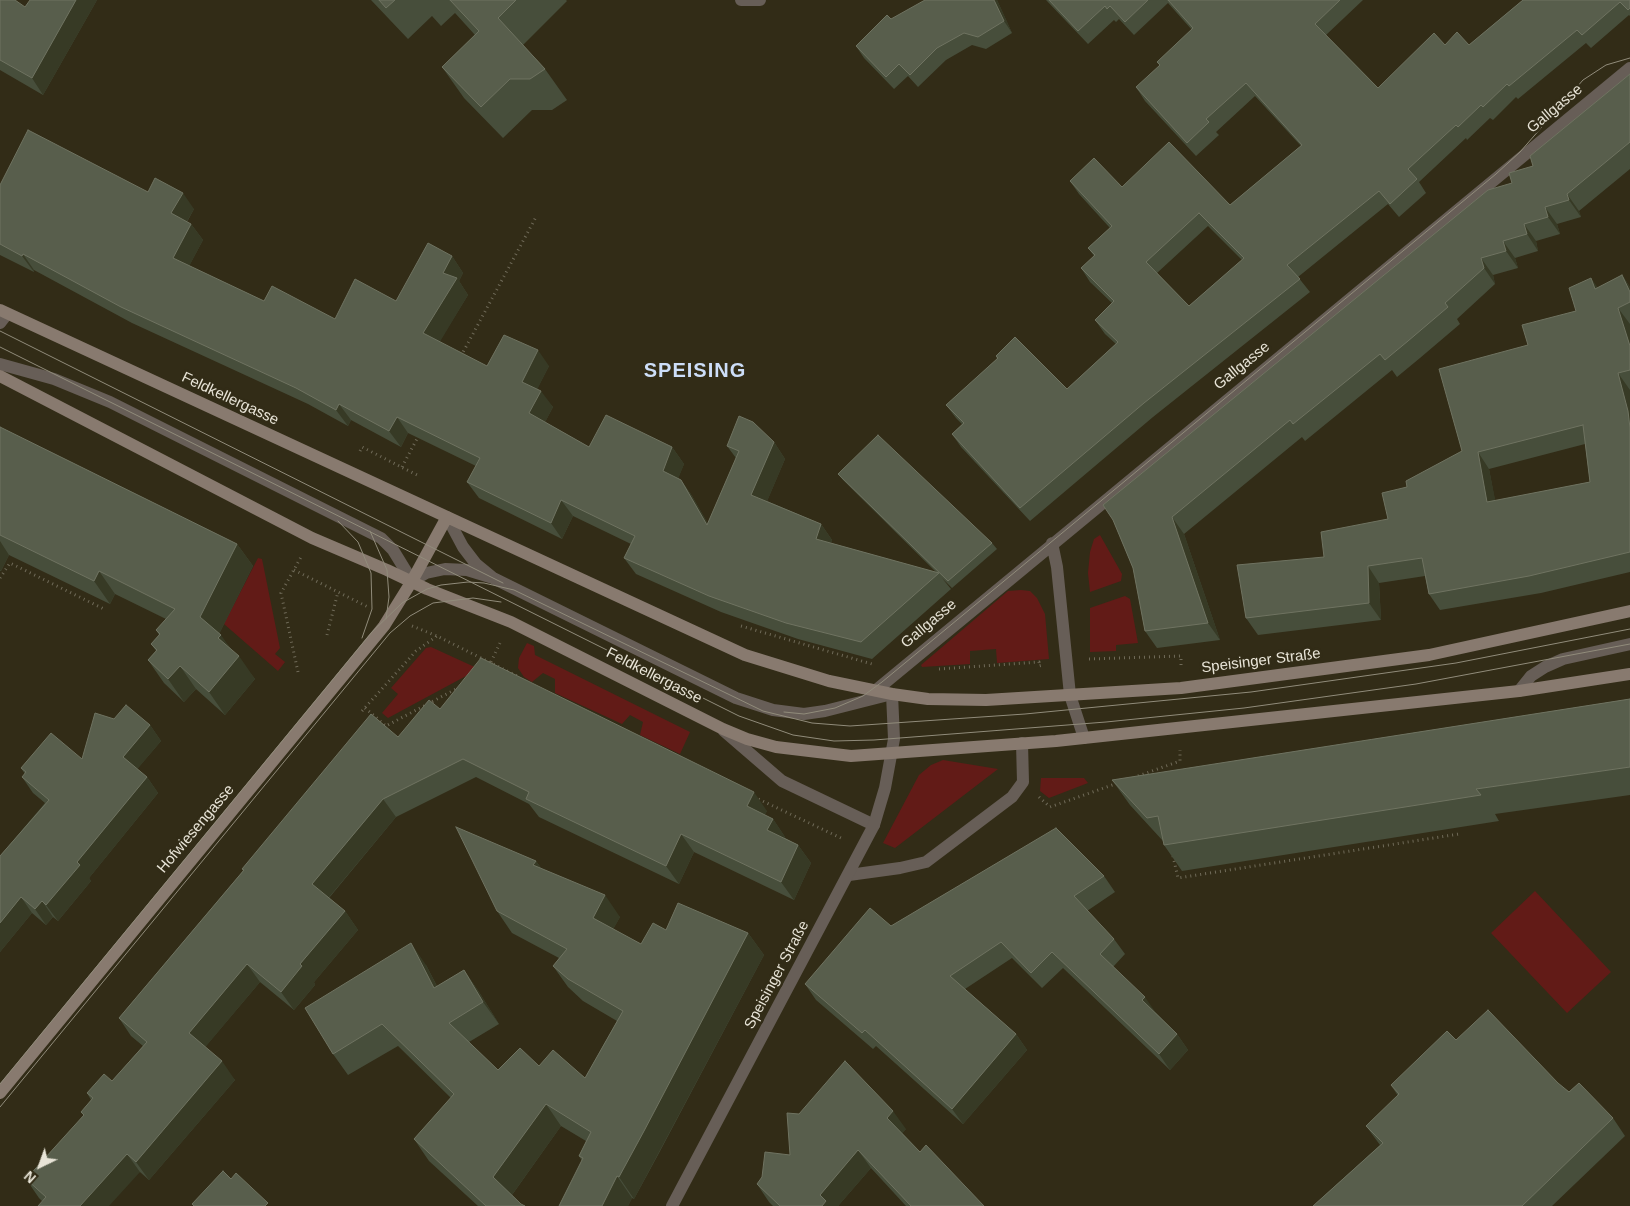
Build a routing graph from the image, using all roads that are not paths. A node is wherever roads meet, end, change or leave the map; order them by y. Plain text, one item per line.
1 (741, 0) edge
2 (760, 0) edge
3 (1630, 68) edge
4 (2, 316) edge
5 (0, 364) edge
6 (0, 376) edge
7 (447, 517) junction
8 (1052, 543) junction
9 (493, 578) junction
10 (412, 581) junction
11 (1630, 611) edge
12 (1630, 644) edge
13 (1630, 674) edge
14 (875, 691) junction
15 (1519, 691) junction
16 (892, 694) junction
17 (1070, 695) junction
18 (722, 729) junction
19 (1084, 738) junction
20 (1022, 744) junction
21 (892, 753) junction
22 (874, 825) junction
23 (849, 875) junction
24 (0, 1093) edge
25 (672, 1206) edge

1 - 2 street
3 - 8 street, Gallgasse
4 - 7 main road, Feldkellergasse
5 - 10 street
6 - 10 main road, Feldkellergasse
7 - 9 street, Feldkellergasse
7 - 10 main road, Hofwiesengasse
7 - 14 main road, Feldkellergasse
8 - 14 street, Gallgasse
8 - 17 street
9 - 10 street, Feldkellergasse
9 - 16 street, Feldkellergasse
10 - 18 main road, Feldkellergasse
10 - 24 main road, Hofwiesengasse
11 - 17 main road, Speisinger Straße
12 - 15 street
13 - 15 main road
14 - 16 main road, Speisinger Straße
15 - 19 main road
16 - 17 main road, Speisinger Straße
16 - 21 street, Speisinger Straße
17 - 19 street
18 - 21 main road, Feldkellergasse
18 - 22 street
19 - 20 main road
20 - 21 main road
20 - 23 street
21 - 22 street, Speisinger Straße
22 - 23 street, Speisinger Straße
23 - 25 street, Speisinger Straße

